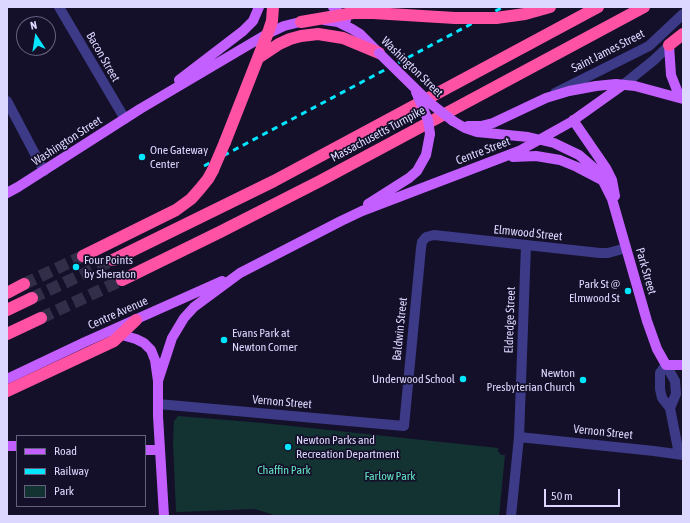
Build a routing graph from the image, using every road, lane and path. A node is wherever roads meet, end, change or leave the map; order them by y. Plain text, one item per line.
1 (59, 7) edge
2 (259, 7) edge
3 (273, 7) edge
4 (398, 7) edge
5 (550, 7) edge
6 (598, 7) edge
7 (644, 7) edge
8 (337, 11) edge
9 (683, 14) edge
10 (431, 17) junction
11 (301, 22) junction
12 (683, 29) edge
13 (267, 34) junction
14 (360, 34) junction
15 (683, 34) edge
16 (669, 46) junction
17 (379, 53) junction
18 (258, 58) junction
19 (623, 85) junction
20 (414, 88) junction
21 (681, 98) edge
22 (7, 101) edge
23 (538, 102) junction
24 (140, 109) junction
25 (125, 119) junction
26 (573, 120) junction
27 (453, 121) junction
28 (541, 140) junction
29 (504, 158) junction
30 (44, 171) junction
31 (604, 183) junction
32 (7, 194) edge
33 (616, 214) junction
34 (341, 221) junction
35 (424, 240) joint
36 (526, 245) junction
37 (626, 248) junction
38 (83, 256) tunnel mouth
39 (113, 260) tunnel mouth
40 (240, 273) junction
41 (122, 280) tunnel mouth
42 (24, 284) tunnel mouth
43 (7, 292) edge
44 (32, 298) tunnel mouth
45 (7, 310) edge
46 (41, 318) tunnel mouth
47 (136, 320) joint
48 (115, 333) junction
49 (7, 334) edge
50 (666, 365) junction
51 (683, 366) edge
52 (7, 379) edge
53 (158, 381) junction
54 (7, 391) edge
55 (158, 404) junction
56 (670, 408) junction
57 (404, 426) joint
58 (519, 438) junction
59 (146, 450) edge
60 (160, 450) junction
61 (681, 454) edge
62 (164, 516) edge
63 (511, 516) edge

1 - 25 street, Bacon Street
2 - 24 main road, Washington Street
3 - 13 highway
4 - 10 highway
5 - 10 highway, bridge
6 - 39 highway, Massachusetts Turnpike
7 - 41 highway, Massachusetts Turnpike
8 - 10 highway
8 - 11 highway
8 - 14 main road
9 - 23 street, Saint James Street
11 - 13 main road, Washington Street
11 - 14 main road, Washington Street
12 - 16 street
13 - 18 highway
13 - 24 main road, Washington Street
14 - 17 main road, Washington Street
15 - 16 highway
16 - 19 street
16 - 21 main road
17 - 18 highway
17 - 20 main road, Washington Street, bridge
18 - 38 highway, bridge
19 - 21 main road, Washington Street
19 - 23 main road, Washington Street
19 - 26 main road, Centre Street
20 - 27 main road, Washington Street, bridge
20 - 34 main road, Centre Street, bridge
22 - 30 street
23 - 27 main road, Washington Street
24 - 25 main road, Washington Street
25 - 30 main road, Washington Street
26 - 28 main road, Centre Street
26 - 33 main road
27 - 28 main road, Park Street
28 - 29 main road, Centre Street
28 - 31 main road, Park Street
29 - 31 main road
29 - 34 main road, Centre Street
30 - 32 main road, Washington Street
31 - 33 main road, Park Street
33 - 37 main road, Park Street
34 - 40 main road, Centre Street
35 - 36 street, Elmwood Street
35 - 57 street, Baldwin Street
36 - 37 street, Elmwood Street
36 - 58 street, Eldredge Street
37 - 50 main road, Park Street
40 - 47 main road, Centre Avenue
40 - 53 main road, Centre Street
42 - 43 highway
44 - 45 highway
46 - 49 highway
47 - 48 highway
48 - 52 main road, Centre Avenue
48 - 53 main road, Centre Street
48 - 54 highway
50 - 51 main road
50 - 56 street, Park Street
50 - 56 street, Park Street
53 - 55 main road, Centre Street
55 - 57 street, Vernon Street
55 - 60 main road, Centre Street
56 - 61 street, Park Street
58 - 61 street, Vernon Street
58 - 63 street, Eldredge Street
59 - 60 main road
60 - 62 main road, Centre Street

